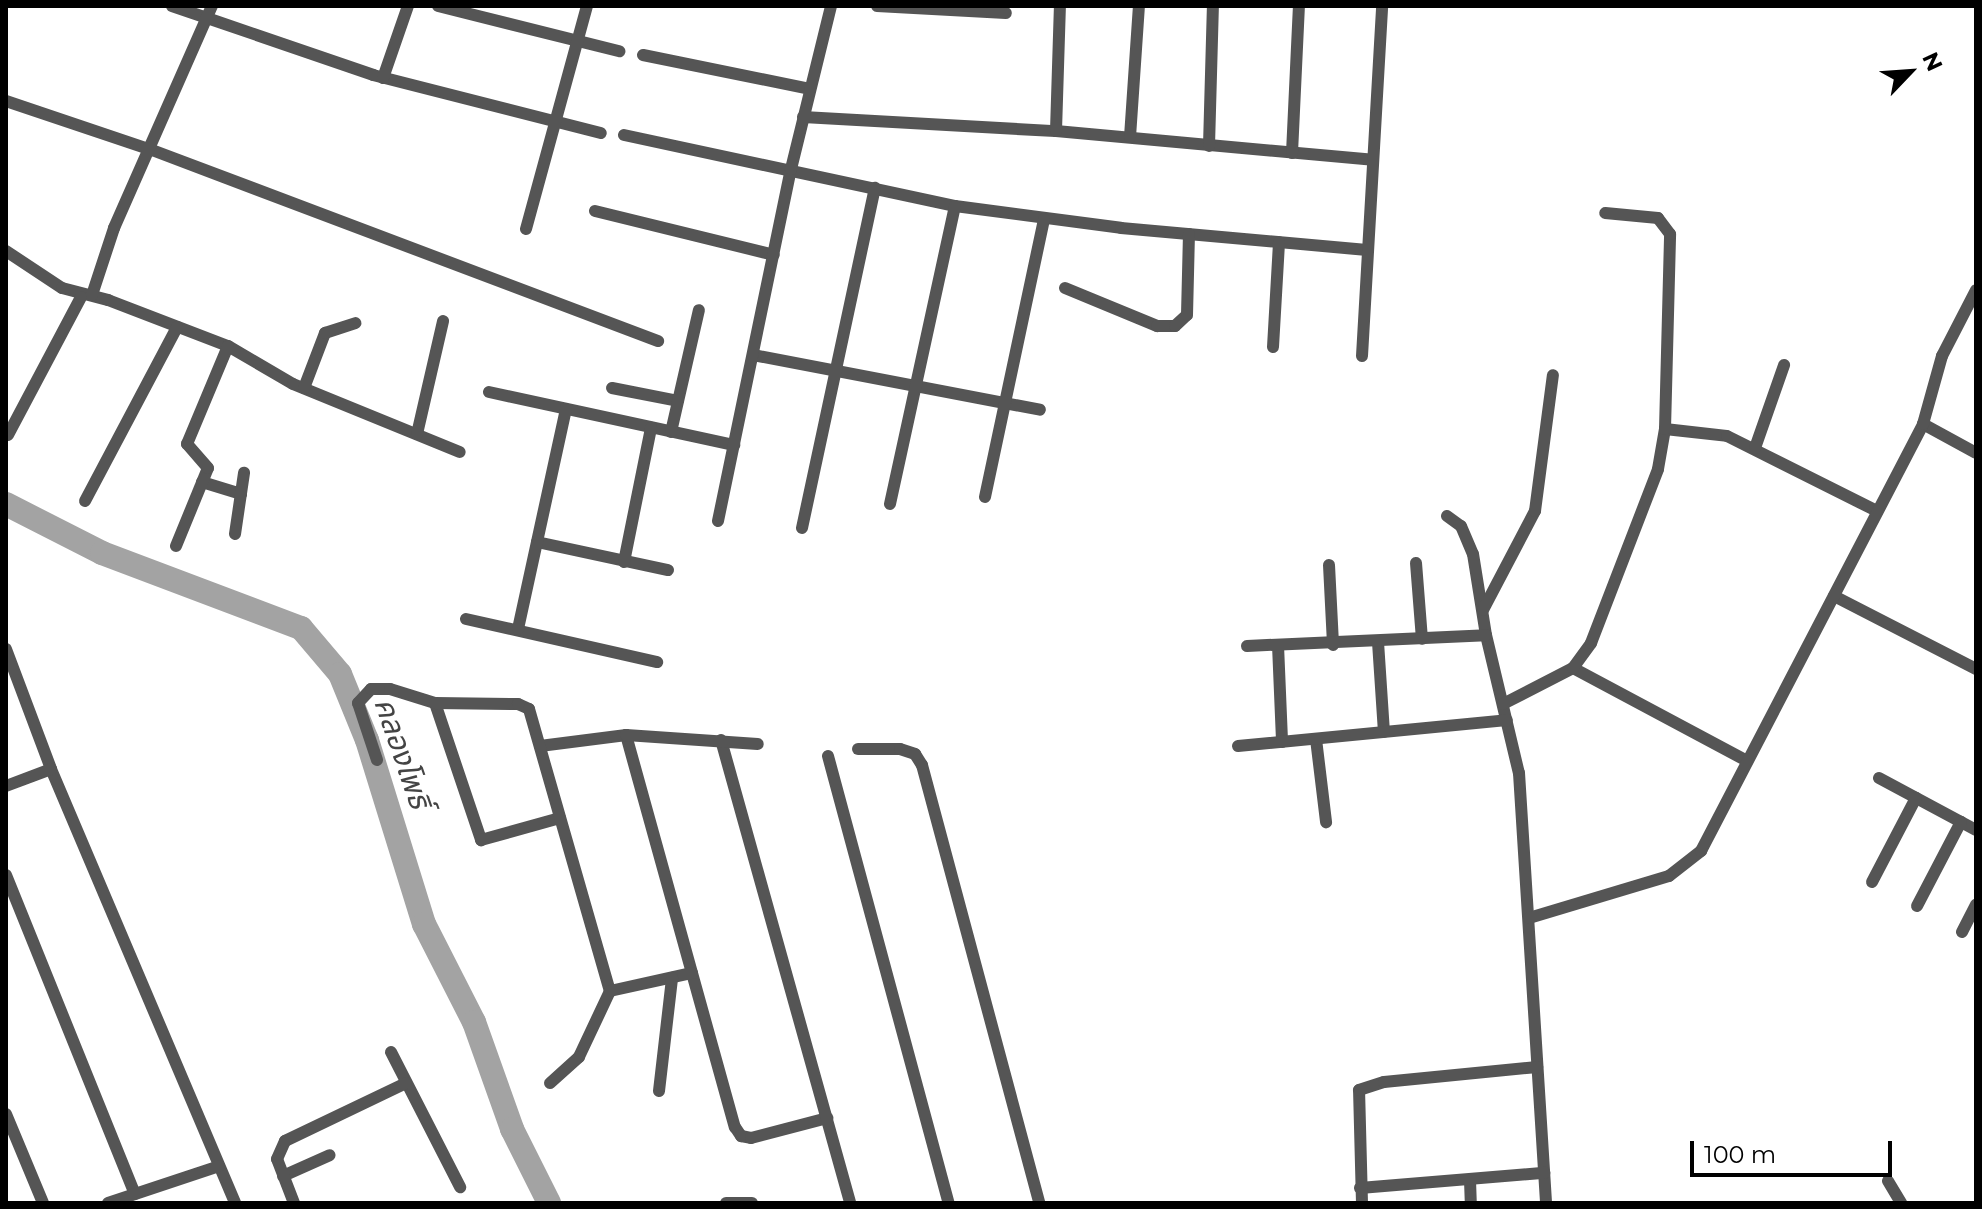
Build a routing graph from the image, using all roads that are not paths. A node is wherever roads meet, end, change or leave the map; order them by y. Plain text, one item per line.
1 (172, 6) edge
2 (408, 6) edge
3 (438, 6) edge
4 (587, 6) edge
5 (831, 6) edge
6 (877, 6) edge
7 (1060, 6) edge
8 (1139, 6) edge
9 (1213, 6) edge
10 (1299, 6) edge
11 (1382, 6) edge
12 (210, 12) edge
13 (1006, 13) dead end
14 (579, 43) junction
15 (619, 51) dead end
16 (643, 55) dead end
17 (383, 78) junction
18 (810, 89) junction
19 (6, 101) edge
20 (803, 117) junction
21 (557, 123) junction
22 (1056, 131) junction
23 (601, 133) dead end
24 (624, 135) dead end
25 (1130, 137) junction
26 (1209, 146) junction
27 (152, 150) junction
28 (1292, 153) junction
29 (1373, 160) junction
30 (791, 169) junction
31 (875, 188) junction
32 (955, 206) junction
33 (595, 211) dead end
34 (1605, 213) dead end
35 (1044, 219) junction
36 (526, 229) dead end
37 (1189, 234) junction
38 (1279, 242) junction
39 (1367, 250) junction
40 (6, 252) edge
41 (774, 255) junction
42 (1065, 288) dead end
43 (1976, 290) edge
44 (86, 296) junction
45 (699, 310) dead end
46 (443, 321) dead end
47 (355, 323) dead end
48 (177, 327) junction
49 (658, 341) dead end
50 (228, 346) junction
51 (1273, 347) dead end
52 (753, 355) junction
53 (1362, 356) dead end
54 (1784, 365) dead end
55 (836, 371) junction
56 (1553, 375) dead end
57 (916, 385) junction
58 (304, 388) junction
59 (612, 388) dead end
60 (489, 392) dead end
61 (678, 401) junction
62 (1005, 403) junction
63 (566, 409) junction
64 (1040, 410) dead end
65 (1923, 424) junction
66 (651, 428) junction
67 (1665, 429) junction
68 (671, 432) junction
69 (417, 434) junction
70 (8, 435) edge
71 (734, 445) junction
72 (1755, 448) junction
73 (460, 452) dead end
74 (1976, 453) edge
75 (244, 473) dead end
76 (202, 482) junction
77 (241, 494) junction
78 (985, 497) dead end
79 (85, 501) dead end
80 (890, 504) dead end
81 (1877, 511) junction
82 (1447, 516) dead end
83 (718, 521) dead end
84 (802, 528) dead end
85 (235, 534) dead end
86 (537, 542) junction
87 (176, 546) dead end
88 (624, 562) junction
89 (1416, 563) dead end
90 (1329, 565) dead end
91 (668, 570) dead end
92 (1834, 596) junction
93 (1483, 610) junction
94 (466, 619) dead end
95 (518, 629) junction
96 (1486, 635) junction
97 (1422, 639) junction
98 (1378, 642) junction
99 (1278, 645) junction
100 (1333, 645) junction
101 (1247, 646) dead end
102 (6, 649) edge
103 (657, 662) dead end
104 (1573, 668) junction
105 (1976, 669) edge
106 (435, 703) junction
107 (1503, 704) junction
108 (1507, 720) junction
109 (1384, 732) junction
110 (626, 735) junction
111 (1316, 739) junction
112 (721, 740) junction
113 (1282, 742) junction
114 (758, 744) dead end
115 (540, 746) junction
116 (1238, 746) dead end
117 (858, 749) dead end
118 (828, 756) dead end
119 (377, 760) dead end
120 (1747, 761) junction
121 (51, 769) junction
122 (1879, 778) dead end
123 (6, 786) edge
124 (1916, 798) junction
125 (560, 818) junction
126 (1326, 822) dead end
127 (1961, 822) junction
128 (1976, 830) edge
129 (6, 875) edge
130 (1872, 882) dead end
131 (1976, 904) edge
132 (1917, 906) dead end
133 (1529, 918) junction
134 (1962, 932) dead end
135 (692, 973) junction
136 (672, 978) junction
137 (610, 991) junction
138 (391, 1052) dead end
139 (1537, 1067) junction
140 (406, 1083) junction
141 (550, 1083) dead end
142 (659, 1091) dead end
143 (6, 1114) edge
144 (827, 1118) junction
145 (330, 1155) dead end
146 (219, 1166) junction
147 (1544, 1173) junction
148 (283, 1176) junction
149 (1470, 1180) junction
150 (1888, 1181) dead end
151 (460, 1187) dead end
152 (1360, 1188) junction
153 (135, 1194) junction
154 (43, 1203) edge
155 (108, 1203) edge
156 (235, 1203) edge
157 (294, 1203) edge
158 (726, 1203) edge
159 (752, 1203) edge
160 (850, 1203) edge
161 (949, 1203) edge
162 (1039, 1203) edge
163 (1362, 1203) edge
164 (1471, 1203) edge
165 (1546, 1203) edge
166 (1901, 1203) edge

1 - 12 street
2 - 17 street
3 - 14 street
4 - 14 street
5 - 18 street
6 - 13 street
7 - 22 street
8 - 25 street
9 - 26 street
10 - 28 street
11 - 29 street
12 - 17 street
12 - 27 street
14 - 15 street
14 - 21 street
16 - 18 street
17 - 21 street
18 - 20 street
19 - 27 street
20 - 22 street
20 - 30 street
21 - 23 street
21 - 36 street
22 - 25 street
24 - 30 street
25 - 26 street
26 - 28 street
27 - 44 street
27 - 49 street
28 - 29 street
29 - 39 street
30 - 31 street
30 - 41 street
31 - 32 street
31 - 55 street
32 - 35 street
32 - 57 street
33 - 41 street
34 - 67 street
35 - 37 street
35 - 62 street
37 - 38 street
37 - 42 street
38 - 39 street
38 - 51 street
39 - 53 street
40 - 44 street
41 - 52 street
43 - 65 street
44 - 48 street
44 - 70 street
45 - 61 street
46 - 69 street
47 - 58 street
48 - 50 street
48 - 79 street
50 - 58 street
50 - 76 street
52 - 55 street
52 - 71 street
54 - 72 street
55 - 57 street
55 - 84 street
56 - 93 street
57 - 62 street
57 - 80 street
58 - 69 street
59 - 61 street
60 - 63 street
61 - 68 street
62 - 64 street
62 - 78 street
63 - 66 street
63 - 86 street
65 - 74 street
65 - 81 street
66 - 68 street
66 - 88 street
67 - 72 street
67 - 104 street
68 - 71 street
69 - 73 street
71 - 83 street
72 - 81 street
75 - 77 street
76 - 77 street
76 - 87 street
77 - 85 street
81 - 92 street
82 - 93 street
86 - 88 street
86 - 95 street
88 - 91 street
89 - 97 street
90 - 100 street
92 - 105 street
92 - 120 street
93 - 96 street
94 - 95 street
95 - 103 street
96 - 97 street
96 - 107 street
97 - 98 street
98 - 100 street
98 - 109 street
99 - 100 street
99 - 101 street
99 - 113 street
102 - 121 street
104 - 107 street
104 - 120 street
106 - 115 street
106 - 119 street
106 - 125 street
107 - 108 street
108 - 109 street
108 - 133 street
109 - 111 street
110 - 112 street
110 - 115 street
110 - 135 street
111 - 113 street
111 - 126 street
112 - 114 street
112 - 144 street
113 - 116 street
115 - 125 street
117 - 162 street
118 - 161 street
120 - 133 street
121 - 123 street
121 - 146 street
122 - 124 street
124 - 127 street
124 - 130 street
125 - 137 street
127 - 128 street
127 - 132 street
129 - 153 street
131 - 134 street
133 - 139 street
135 - 136 street
135 - 144 street
136 - 137 street
136 - 142 street
137 - 141 street
138 - 140 street
139 - 147 street
139 - 152 street
140 - 148 street
140 - 151 street
143 - 154 street
144 - 160 street
145 - 148 street
146 - 153 street
146 - 156 street
147 - 149 street
147 - 165 street
148 - 157 street
149 - 152 street
149 - 164 street
150 - 166 street
152 - 163 street
153 - 155 street
158 - 159 street

